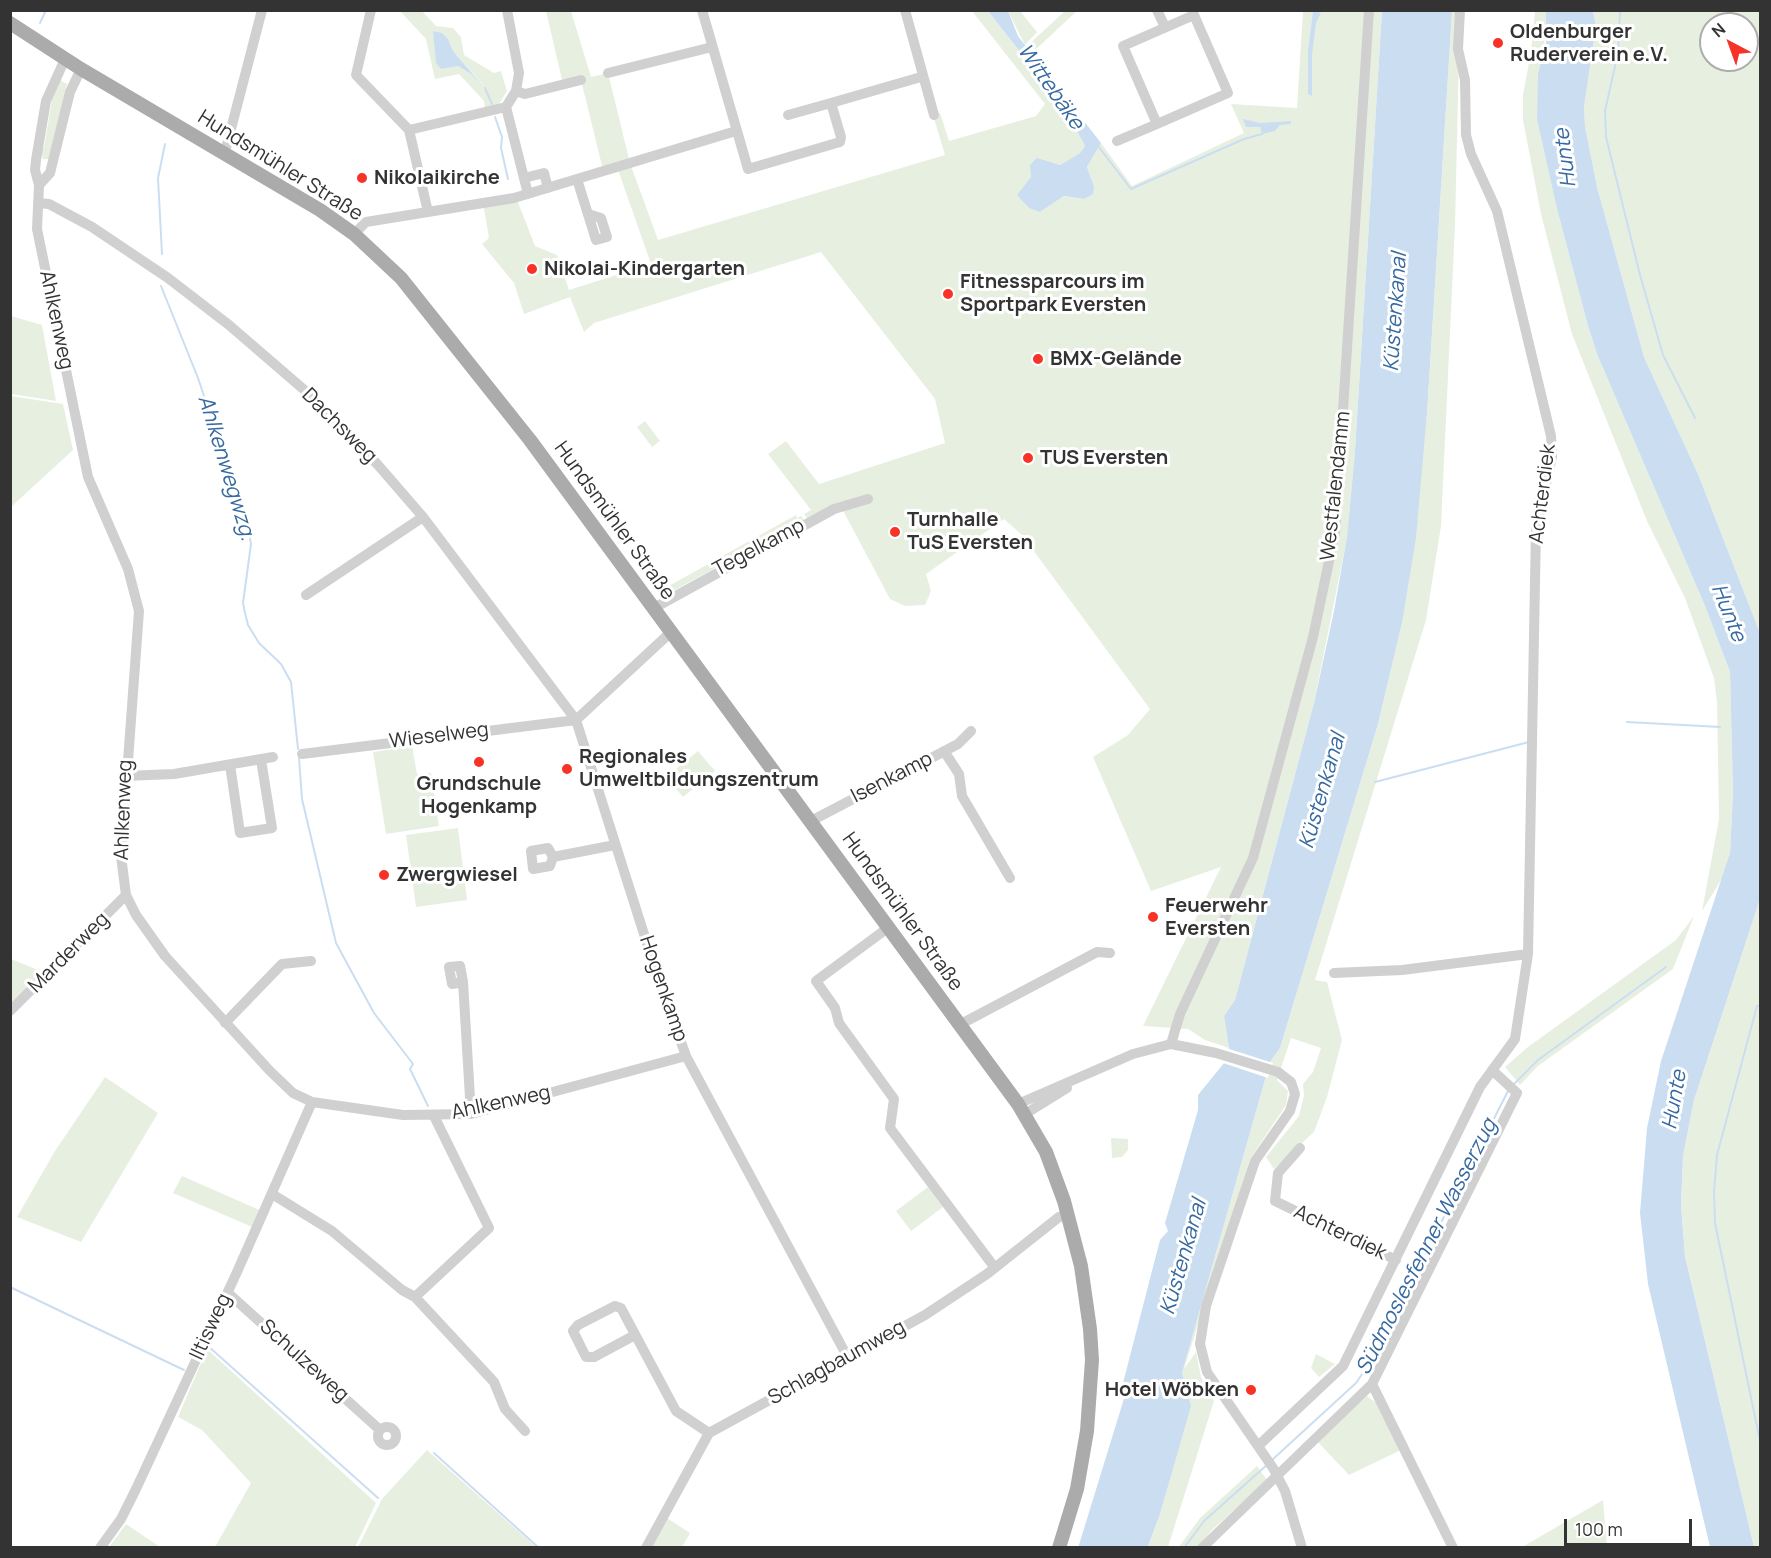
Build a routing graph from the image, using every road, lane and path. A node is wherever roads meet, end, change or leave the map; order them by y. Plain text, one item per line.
1 (262, 10) edge
2 (371, 10) edge
3 (507, 10) edge
4 (702, 10) edge
5 (904, 10) edge
6 (1157, 10) edge
7 (1369, 10) edge
8 (1461, 10) edge
9 (10, 23) edge
10 (1165, 27) junction
11 (712, 47) junction
12 (65, 59) junction
13 (81, 69) junction
14 (608, 73) dead end
15 (921, 76) junction
16 (581, 80) dead end
17 (516, 91) junction
18 (831, 103) junction
19 (506, 107) junction
20 (788, 115) dead end
21 (934, 115) dead end
22 (1157, 124) junction
23 (410, 130) junction
24 (736, 131) junction
25 (1118, 141) dead end
26 (225, 152) junction
27 (524, 178) junction
28 (577, 179) junction
29 (39, 185) junction
30 (548, 188) junction
31 (528, 194) junction
32 (38, 204) junction
33 (428, 212) junction
34 (588, 214) dead end
35 (354, 234) junction
36 (868, 499) dead end
37 (423, 517) junction
38 (306, 594) dead end
39 (654, 608) junction
40 (671, 632) junction
41 (576, 720) junction
42 (971, 731) dead end
43 (944, 751) junction
44 (302, 754) dead end
45 (273, 758) dead end
46 (261, 760) junction
47 (230, 765) junction
48 (125, 776) junction
49 (811, 821) junction
50 (615, 845) junction
51 (553, 857) dead end
52 (1010, 878) dead end
53 (126, 895) junction
54 (889, 927) junction
55 (1110, 953) dead end
56 (1528, 954) junction
57 (311, 961) dead end
58 (1334, 973) dead end
59 (463, 982) dead end
60 (10, 1011) edge
61 (225, 1023) junction
62 (960, 1024) junction
63 (1171, 1044) junction
64 (686, 1056) junction
65 (1492, 1070) junction
66 (312, 1102) junction
67 (1022, 1109) junction
68 (471, 1114) junction
69 (434, 1116) junction
70 (1300, 1148) dead end
71 (272, 1194) junction
72 (1068, 1214) junction
73 (1395, 1260) junction
74 (994, 1268) junction
75 (228, 1293) junction
76 (415, 1297) junction
77 (635, 1335) junction
78 (848, 1358) junction
79 (1372, 1384) junction
80 (380, 1430) dead end
81 (525, 1431) dead end
82 (709, 1433) junction
83 (1258, 1446) junction
84 (1271, 1465) junction
85 (100, 1548) edge
86 (646, 1548) edge
87 (1059, 1548) edge
88 (1202, 1548) edge
89 (1302, 1548) edge
90 (1453, 1548) edge

1 - 26 street
2 - 23 street
3 - 17 street
4 - 11 street
5 - 15 street
6 - 10 street
7 - 63 street, Westfalendamm
8 - 56 street, Achterdiek
9 - 12 main road, Hundsmühler Straße
10 - 22 street
10 - 22 street
11 - 14 street
11 - 24 street
12 - 13 main road, Hundsmühler Straße
12 - 29 street, Ahlkenweg
13 - 26 main road, Hundsmühler Straße
13 - 29 street, Ahlkenweg
15 - 18 street
15 - 21 street
16 - 17 street
17 - 19 street
18 - 20 street
18 - 24 street
19 - 23 street
19 - 27 street
22 - 25 street
23 - 33 street
24 - 28 street
26 - 35 main road, Hundsmühler Straße
27 - 30 street
27 - 31 street
28 - 30 street
28 - 34 street
29 - 32 street, Ahlkenweg
30 - 31 street
31 - 33 street
32 - 37 street, Dachsweg
32 - 48 street, Ahlkenweg
33 - 35 street
35 - 39 main road, Hundsmühler Straße
36 - 39 street, Tegelkamp
37 - 38 street
37 - 41 street, Dachsweg
39 - 40 main road, Hundsmühler Straße
40 - 41 street
40 - 49 main road, Hundsmühler Straße
41 - 44 street, Wieselweg
41 - 50 street, Hogenkamp
42 - 43 street, Isenkamp
43 - 49 street, Isenkamp
43 - 52 street
45 - 46 street
46 - 47 street
46 - 47 street
47 - 48 street
48 - 53 street, Ahlkenweg
49 - 54 main road, Hundsmühler Straße
50 - 51 street
50 - 64 street, Hogenkamp
53 - 60 street, Marderweg
53 - 61 street, Ahlkenweg
54 - 62 main road, Hundsmühler Straße
54 - 74 street
55 - 62 street
56 - 58 street
56 - 65 street, Achterdiek
57 - 61 street
59 - 68 street
61 - 66 street, Ahlkenweg
62 - 67 main road, Hundsmühler Straße
63 - 67 street
63 - 83 street
64 - 68 street, Ahlkenweg
64 - 78 street, Hogenkamp
65 - 73 street, Achterdiek
65 - 79 street
66 - 69 street, Ahlkenweg
66 - 71 street, Iltisweg
67 - 72 main road, Hundsmühler Straße
68 - 69 street, Ahlkenweg
69 - 76 street
70 - 73 street, Achterdiek
71 - 75 street, Iltisweg
71 - 76 street
72 - 74 street, Schlagbaumweg
72 - 87 main road, Hundsmühler Straße
73 - 83 street, Achterdiek
74 - 78 street, Schlagbaumweg
75 - 80 street, Schulzeweg
75 - 85 street, Iltisweg
76 - 81 street
77 - 77 street
77 - 82 street
78 - 82 street, Schlagbaumweg
79 - 84 street
79 - 90 street
82 - 86 street
83 - 84 street
84 - 88 street
84 - 89 street

